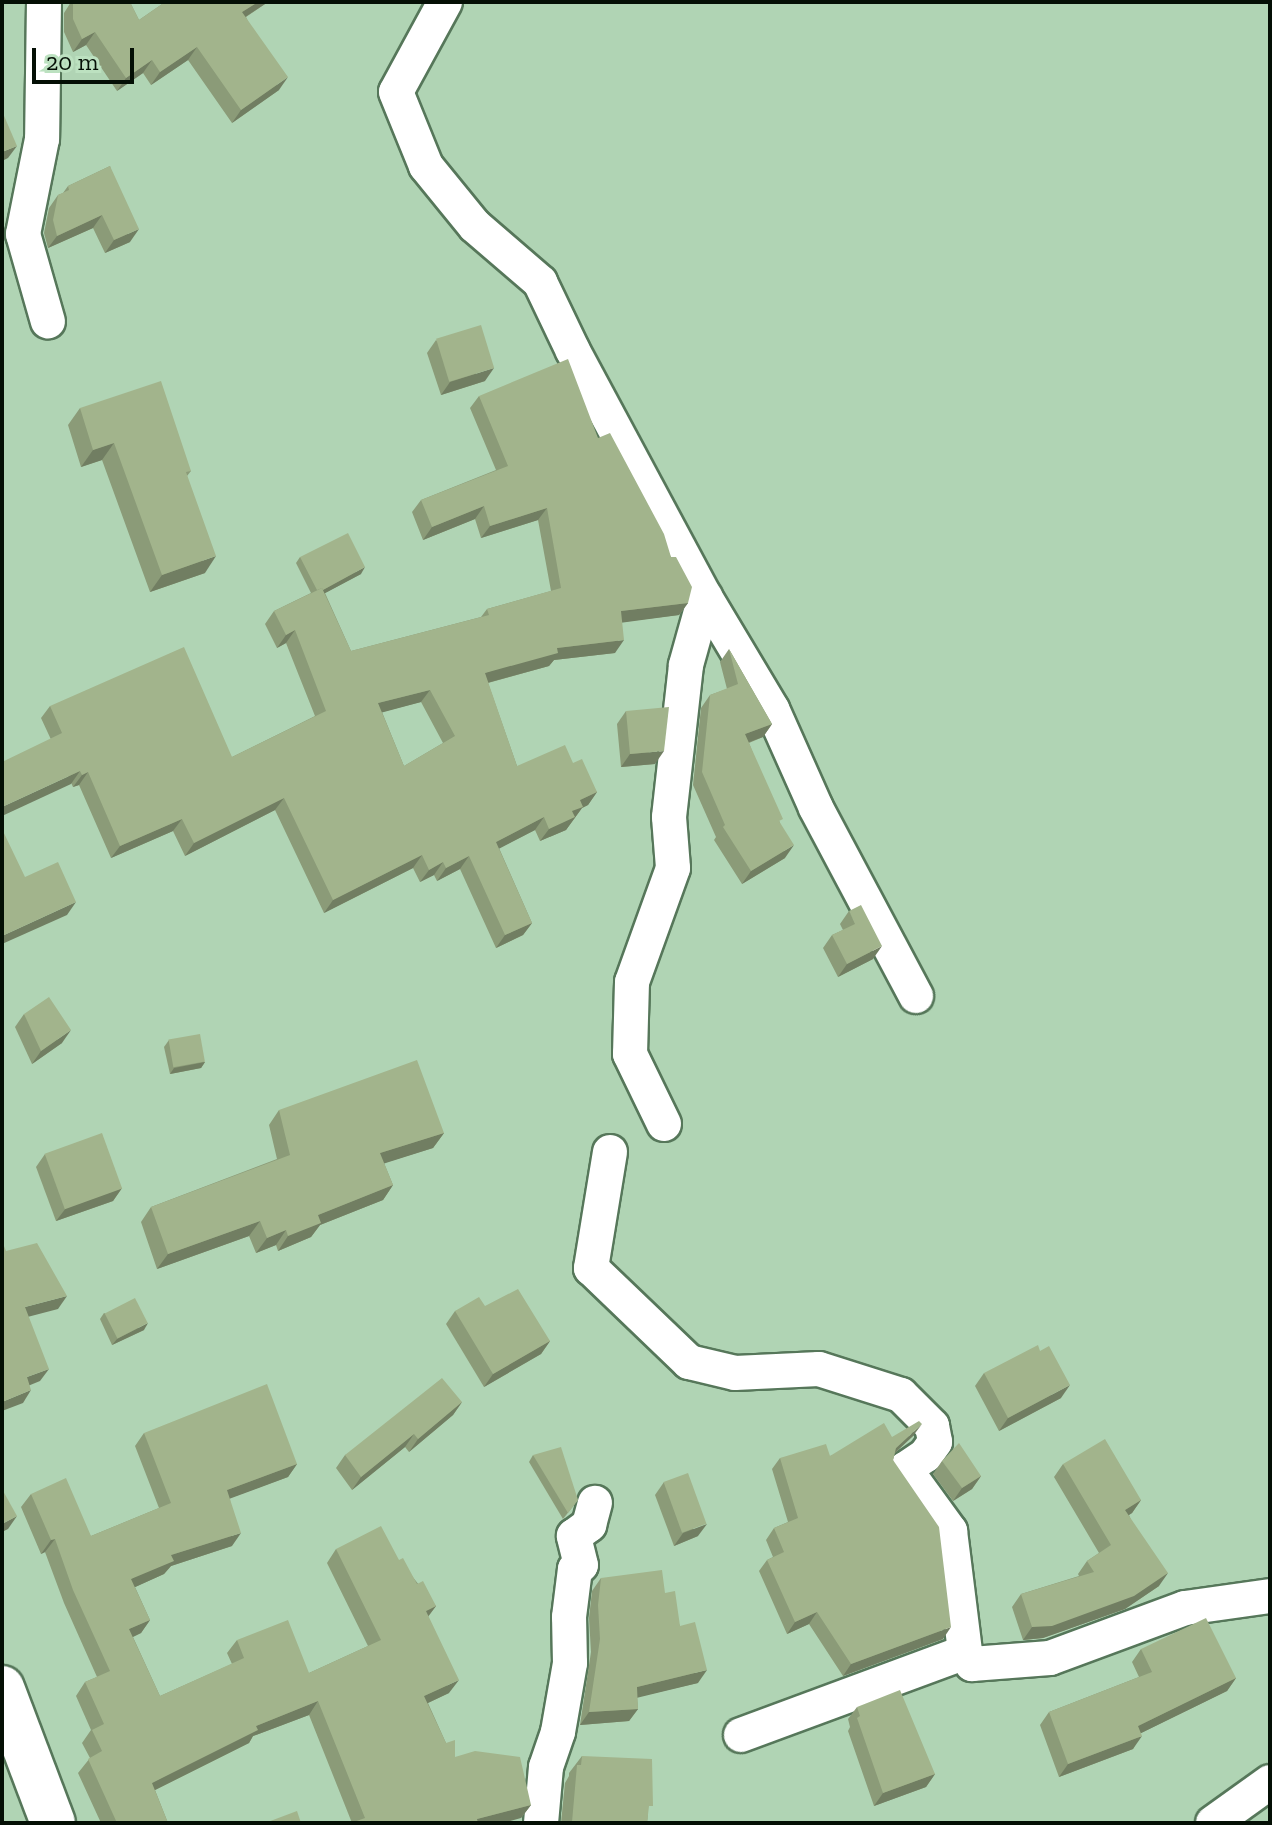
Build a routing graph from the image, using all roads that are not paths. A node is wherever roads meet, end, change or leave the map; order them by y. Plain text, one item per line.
1 (44, 2) edge
2 (445, 2) edge
3 (48, 322) dead end
4 (705, 597) junction
5 (916, 996) dead end
6 (664, 1124) dead end
7 (610, 1152) dead end
8 (595, 1503) dead end
9 (1270, 1596) edge
10 (965, 1652) junction
11 (2, 1688) edge
12 (741, 1735) dead end
13 (1270, 1782) edge
14 (53, 1823) edge
15 (541, 1823) edge
16 (1213, 1823) edge

1 - 3 street
2 - 4 street
4 - 5 street
4 - 6 street
7 - 10 street
8 - 15 street
9 - 10 street
10 - 12 street
11 - 14 street
13 - 16 street

